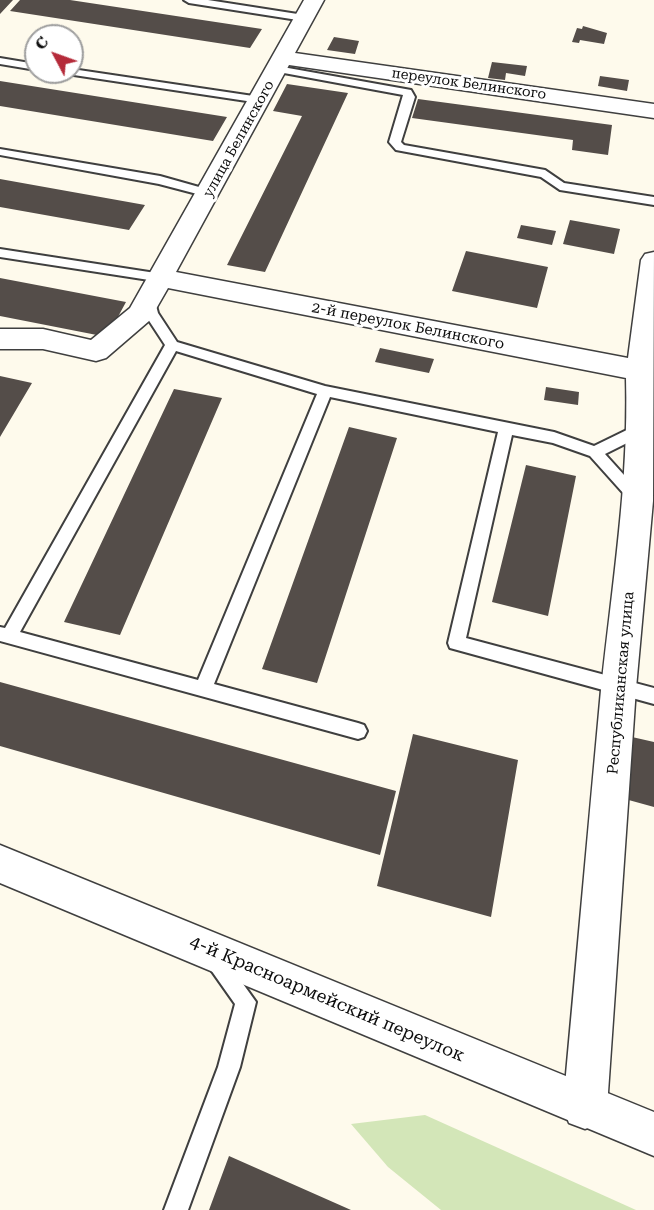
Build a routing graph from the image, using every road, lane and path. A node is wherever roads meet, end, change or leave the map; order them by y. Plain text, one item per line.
1 (189, 0) edge
2 (309, 9) edge
3 (0, 61) edge
4 (280, 63) junction
5 (24, 65) edge
6 (84, 74) edge
7 (260, 100) junction
8 (654, 111) edge
9 (0, 152) edge
10 (218, 177) junction
11 (160, 180) junction
12 (654, 201) edge
13 (191, 226) junction
14 (0, 253) edge
15 (654, 260) edge
16 (155, 290) junction
17 (0, 339) edge
18 (172, 345) junction
19 (647, 371) edge
20 (325, 391) junction
21 (506, 429) junction
22 (642, 429) junction
23 (596, 452) junction
24 (638, 501) junction
25 (4, 635) edge
26 (204, 687) junction
27 (619, 688) junction
28 (654, 696) edge
29 (358, 731) dead end
30 (0, 864) edge
31 (207, 949) junction
32 (585, 1107) junction
33 (654, 1134) edge
34 (176, 1210) edge

1 - 2 lane
2 - 4 street, улица Белинского
3 - 5 lane
4 - 7 street, улица Белинского
4 - 8 street, переулок Белинского
4 - 12 lane
6 - 7 lane
7 - 10 street, улица Белинского
9 - 11 lane
10 - 11 lane
10 - 13 street, улица Белинского
11 - 13 lane
13 - 16 street, улица Белинского
14 - 16 lane
15 - 19 street, Республиканская улица
16 - 17 street, улица Белинского
16 - 18 lane
16 - 19 street, 2-й переулок Белинского
18 - 20 lane
18 - 25 lane
19 - 22 street, Республиканская улица
20 - 21 lane
20 - 26 lane
21 - 23 lane
21 - 27 lane
22 - 23 lane
22 - 24 street, Республиканская улица
23 - 24 lane
24 - 27 street, Республиканская улица
25 - 26 lane
26 - 29 lane
27 - 28 lane
27 - 32 street, Республиканская улица
30 - 31 street, 4-й Красноармейский переулок
31 - 32 street, 4-й Красноармейский переулок
31 - 34 lane
32 - 33 street, 4-й Красноармейский переулок

